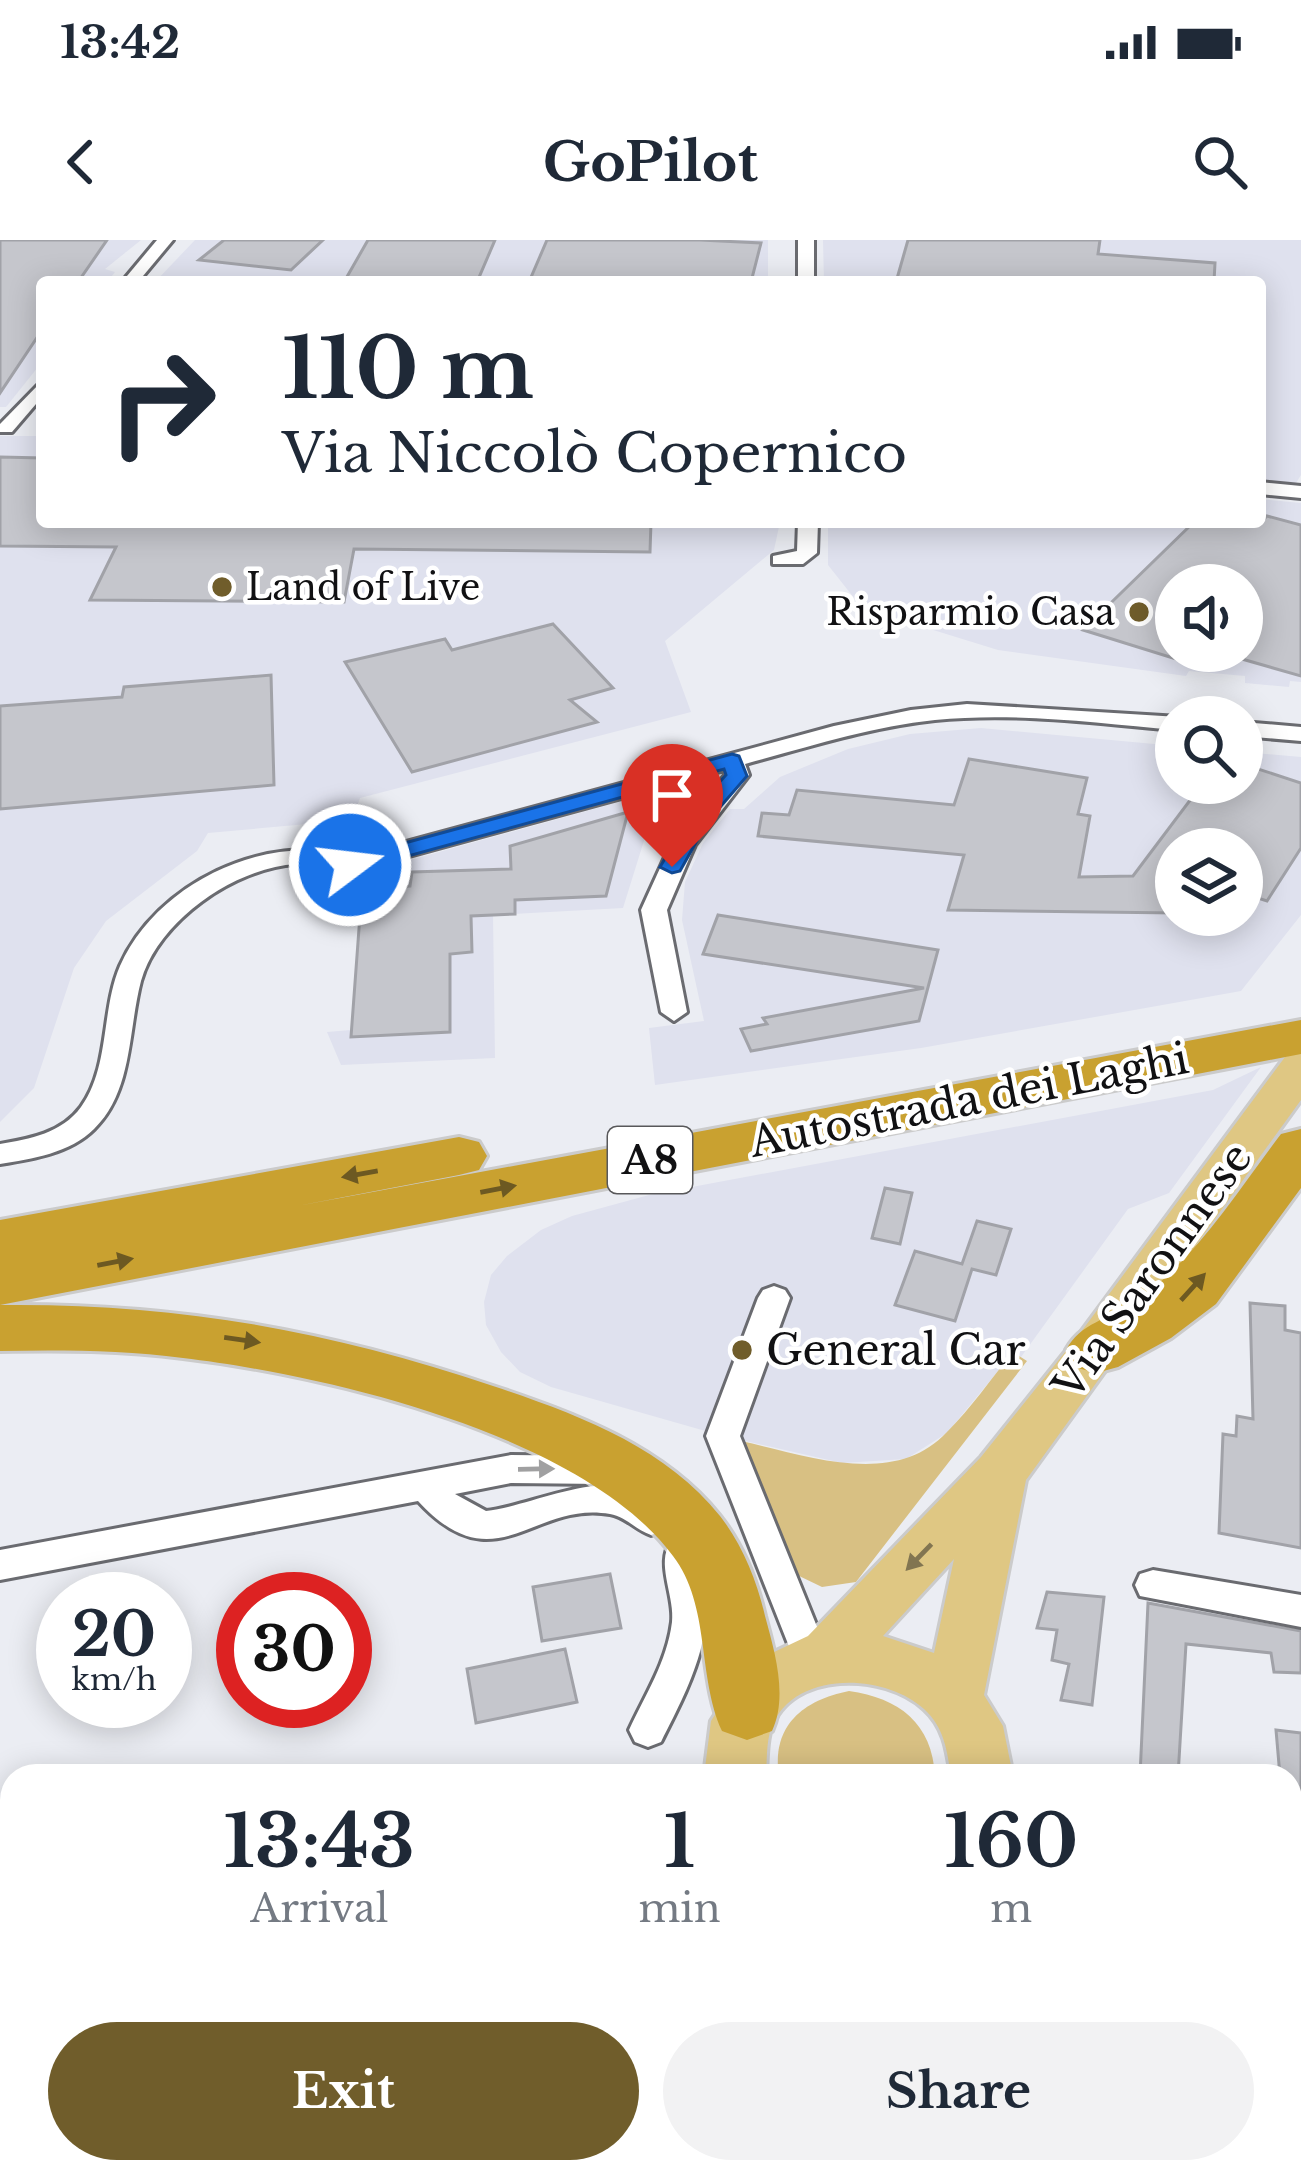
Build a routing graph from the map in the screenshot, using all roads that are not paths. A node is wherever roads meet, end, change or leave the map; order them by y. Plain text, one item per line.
1 (166, 240) edge
2 (806, 240) edge
3 (135, 276) edge
4 (806, 276) edge
5 (36, 392) edge
6 (3, 428) edge
7 (36, 429) edge
8 (1266, 489) edge
9 (1301, 492) edge
10 (808, 528) edge
11 (780, 560) dead end
12 (1155, 721) edge
13 (1263, 731) edge
14 (1301, 734) edge
15 (732, 760) junction
16 (1301, 1001) edge
17 (674, 1012) dead end
18 (1301, 1037) edge
19 (1300, 1068) edge
20 (1301, 1148) edge
21 (0, 1154) edge
22 (0, 1241) edge
23 (0, 1283) edge
24 (774, 1298) dead end
25 (0, 1328) edge
26 (1096, 1350) junction
27 (1000, 1473) junction
28 (423, 1483) junction
29 (647, 1485) junction
30 (0, 1565) edge
31 (1153, 1585) dead end
32 (1301, 1611) edge
33 (819, 1658) junction
34 (953, 1702) junction
35 (747, 1708) junction
36 (648, 1730) dead end
37 (735, 1764) edge
38 (982, 1764) edge

1 - 3 street
2 - 4 street
5 - 6 street
6 - 7 street
8 - 9 street
10 - 11 street
12 - 15 street
13 - 14 street
15 - 17 street
15 - 21 street
16 -> 22 highway, Autostrada dei Laghi / A8
23 -> 18 highway, Autostrada dei Laghi / A8
19 - 26 main road, Via Saronnese
26 -> 20 highway
24 - 33 street
25 -> 29 highway
26 - 27 main road, Via Saronnese
27 -> 33 main road, Via Saronnese
27 - 34 main road, Via Saronnese
28 -> 29 street
28 - 30 street
28 - 36 street
29 - 35 highway
31 - 32 street
33 - 34 main road
33 - 35 main road, Via Saronnese
34 - 38 main road
35 - 37 main road

